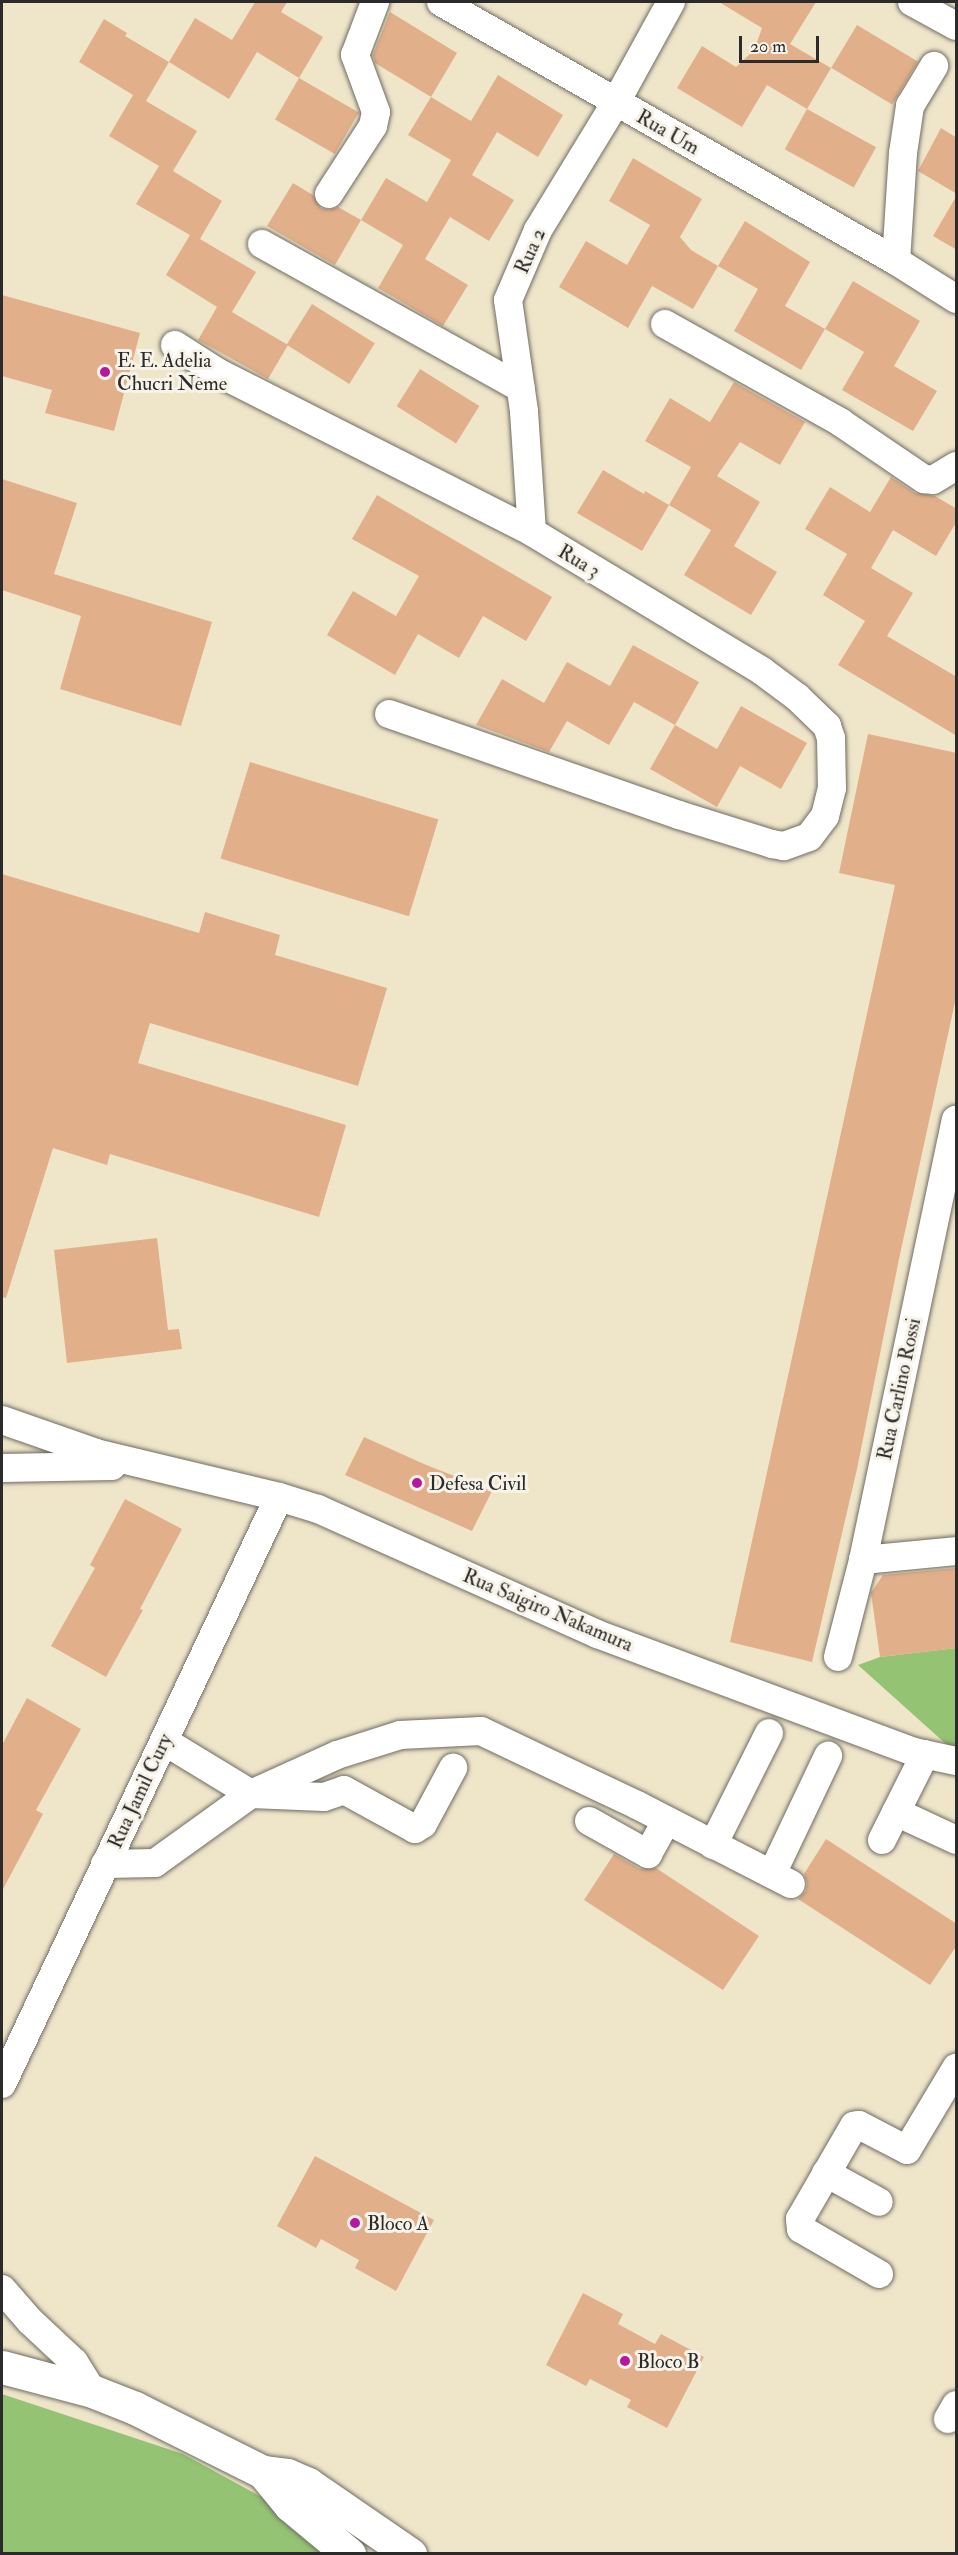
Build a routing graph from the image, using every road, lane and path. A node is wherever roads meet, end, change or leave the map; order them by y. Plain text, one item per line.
1 (375, 2) edge
2 (441, 2) edge
3 (671, 2) edge
4 (912, 2) edge
5 (957, 26) edge
6 (934, 66) dead end
7 (616, 102) junction
8 (329, 194) dead end
9 (262, 244) dead end
10 (896, 261) junction
11 (957, 299) edge
12 (665, 324) dead end
13 (175, 345) dead end
14 (521, 388) junction
15 (957, 466) edge
16 (532, 532) junction
17 (389, 714) dead end
18 (957, 1120) edge
19 (2, 1420) edge
20 (2, 1425) edge
21 (2, 1453) edge
22 (138, 1465) junction
23 (2, 1468) edge
24 (279, 1497) junction
25 (957, 1551) edge
26 (863, 1560) junction
27 (838, 1657) dead end
28 (769, 1733) dead end
29 (164, 1741) junction
30 (925, 1754) junction
31 (828, 1756) dead end
32 (956, 1761) edge
33 (453, 1768) dead end
34 (251, 1794) junction
35 (896, 1812) junction
36 (589, 1821) dead end
37 (666, 1821) junction
38 (882, 1840) dead end
39 (957, 1840) edge
40 (714, 1845) junction
41 (105, 1864) junction
42 (957, 2068) edge
43 (2, 2084) edge
44 (826, 2173) junction
45 (879, 2202) dead end
46 (879, 2274) dead end
47 (2, 2289) edge
48 (2, 2367) edge
49 (92, 2391) junction
50 (263, 2472) junction
51 (349, 2553) edge
52 (410, 2553) edge

1 - 8 street
2 - 7 street, Rua Um
3 - 7 street, Rua 2
4 - 5 street
6 - 10 street
7 - 10 street, Rua Um
7 - 14 street, Rua 2
9 - 14 street
10 - 11 street, Rua Um
12 - 15 street
13 - 16 street, Rua 3
14 - 16 street, Rua 2
16 - 17 street, Rua 3
18 - 26 street, Rua Carlino Rossi
19 - 22 street, Rua Saigiro Nakamura
20 - 21 street
22 - 23 street, Rua Saigiro Nakamura
22 - 24 street, Rua Saigiro Nakamura
24 - 29 street, Rua Jamil Cury
24 - 30 street, Rua Saigiro Nakamura
25 - 26 street
26 - 27 street, Rua Carlino Rossi
28 - 40 street
29 - 34 street
29 - 41 street, Rua Jamil Cury
30 - 32 street, Rua Saigiro Nakamura
30 - 35 street
31 - 40 street
33 - 34 street
34 - 37 street
34 - 41 street
35 - 38 street
35 - 39 street
36 - 37 street
37 - 40 street
41 - 43 street, Rua Jamil Cury
42 - 44 street
44 - 45 street
44 - 46 street
47 - 49 street
48 - 49 main road
49 - 50 main road
50 - 51 main road
50 - 52 main road

